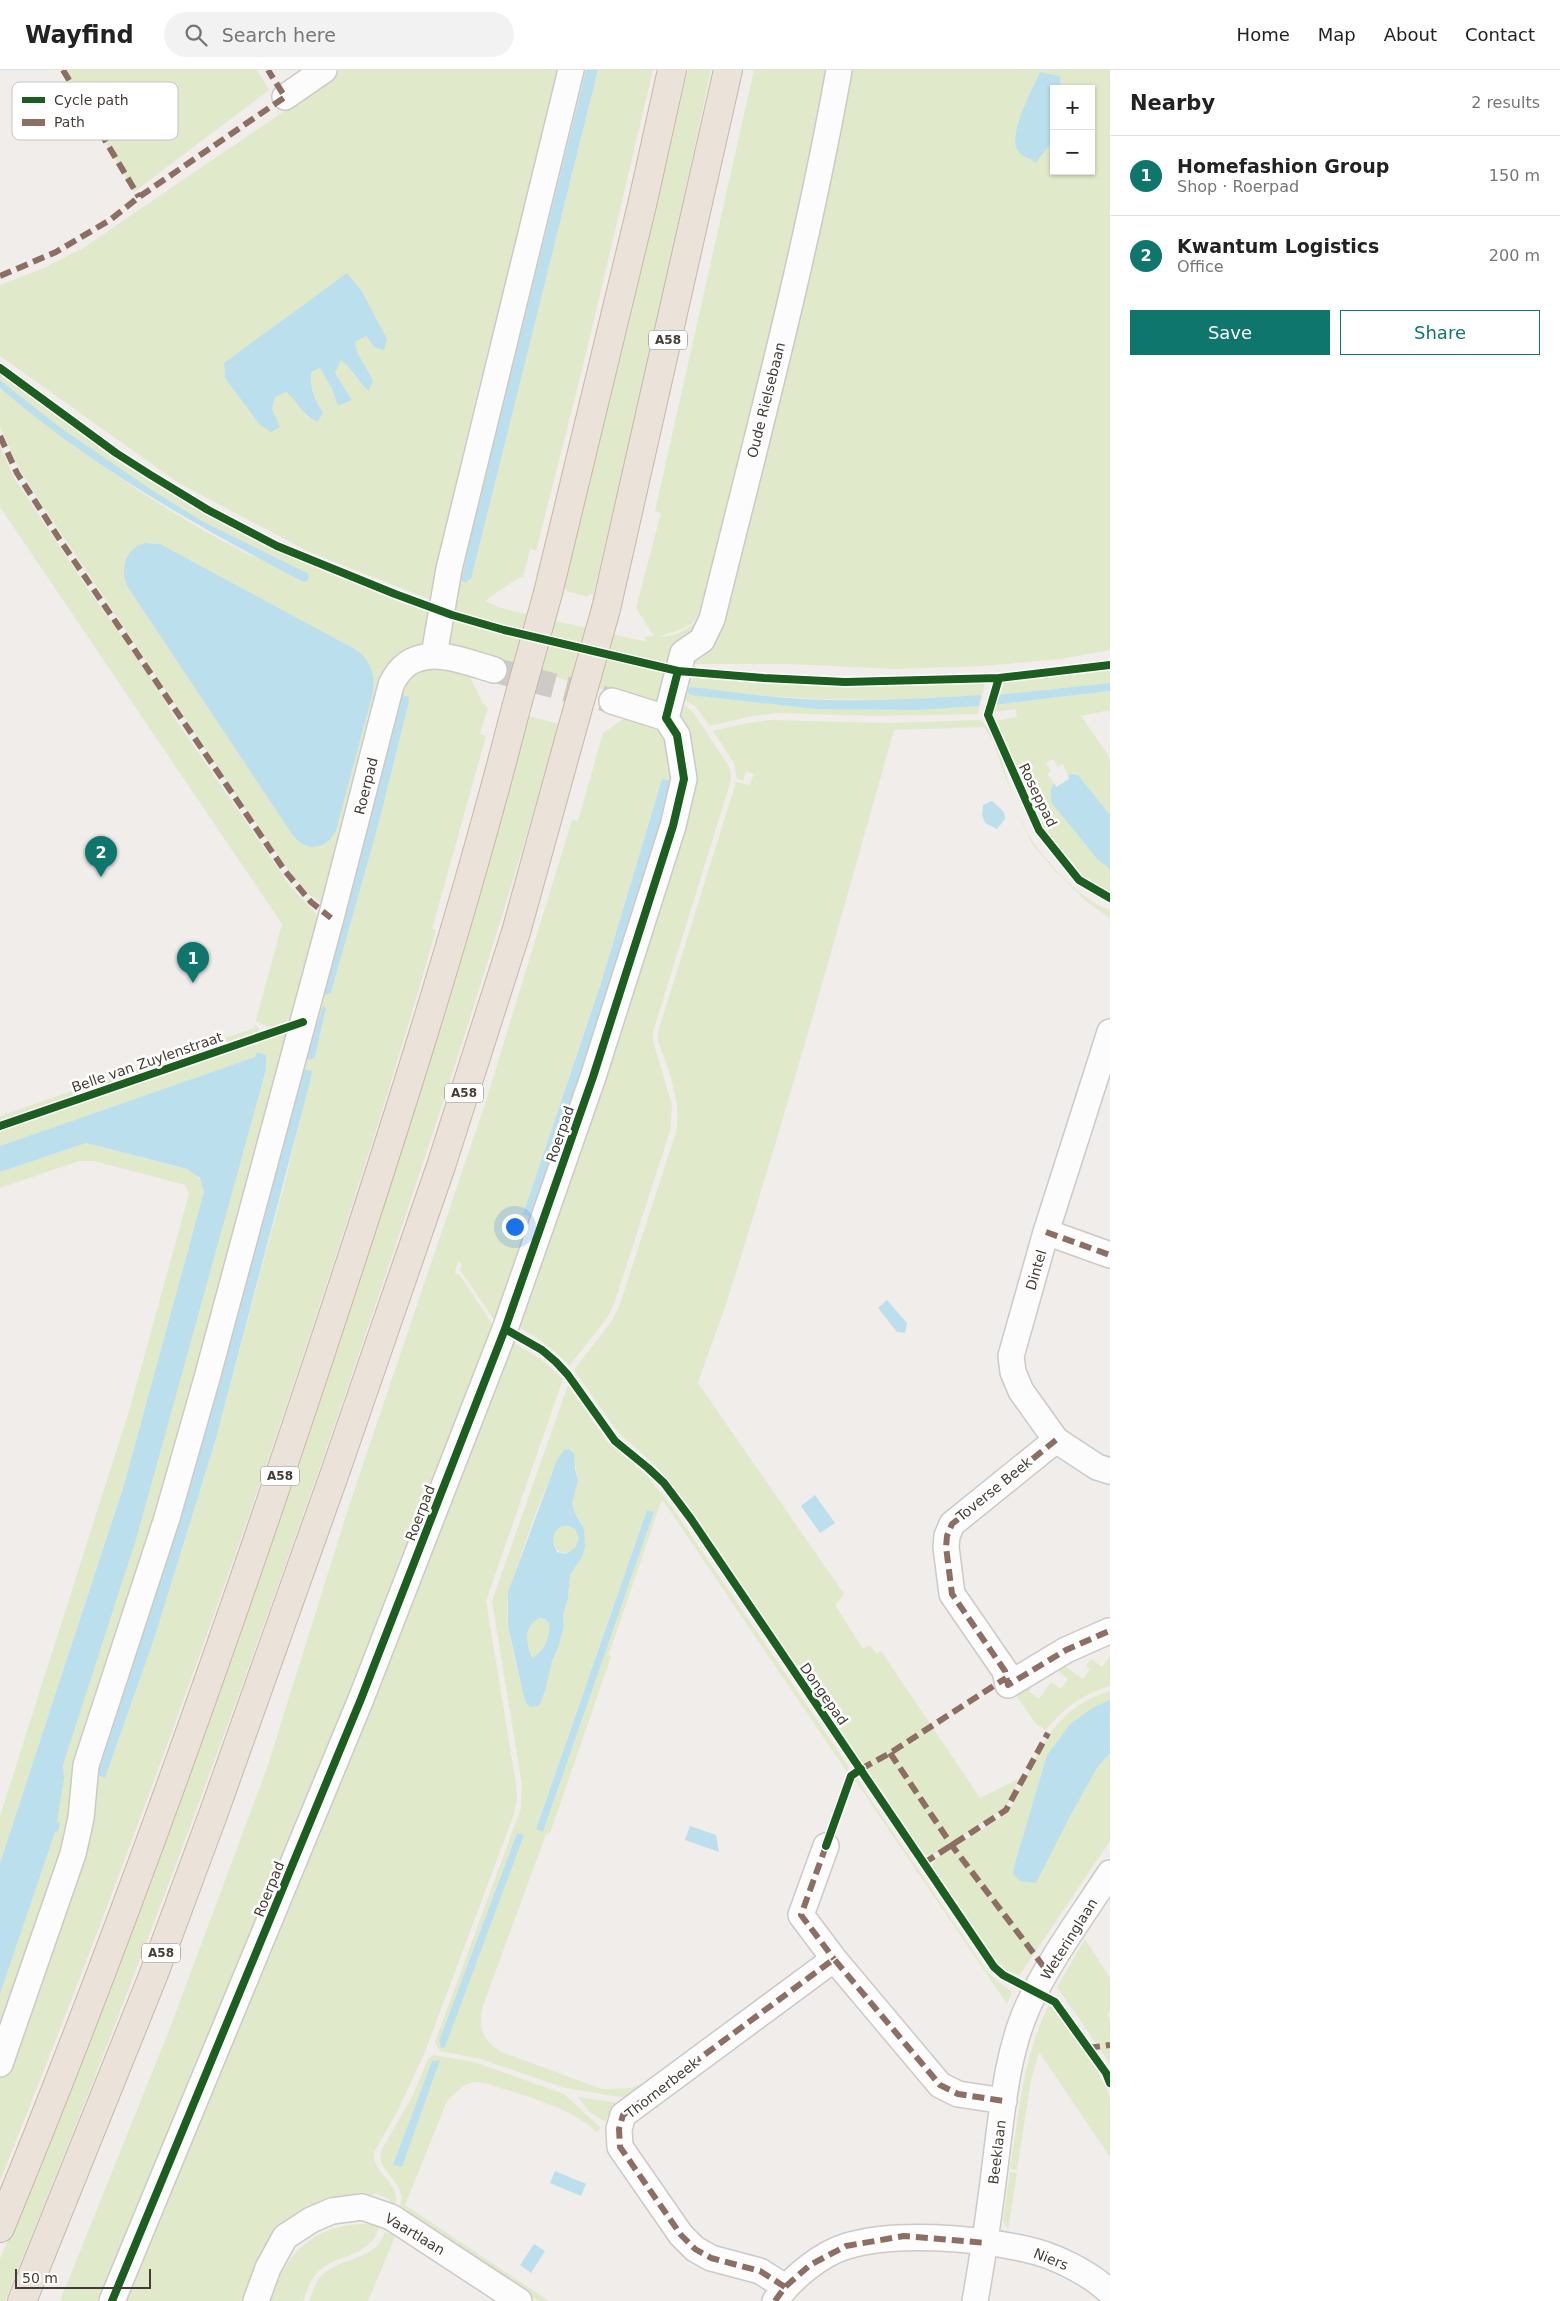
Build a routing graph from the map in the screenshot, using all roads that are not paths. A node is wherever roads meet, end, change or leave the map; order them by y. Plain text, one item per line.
1 (324, 70) edge
2 (571, 70) edge
3 (672, 70) edge
4 (728, 70) edge
5 (839, 70) edge
6 (285, 96) dead end
7 (434, 655) junction
8 (494, 670) tunnel mouth
9 (612, 701) tunnel mouth
10 (666, 718) junction
11 (1110, 1032) edge
12 (1046, 1232) junction
13 (1110, 1255) edge
14 (1056, 1440) junction
15 (1110, 1471) edge
16 (1109, 1631) edge
17 (826, 1846) dead end
18 (1110, 1873) edge
19 (834, 1959) junction
20 (1028, 2006) joint
21 (0, 2064) edge
22 (1004, 2101) junction
23 (0, 2228) edge
24 (986, 2243) junction
25 (1110, 2292) edge
26 (780, 2294) edge
27 (22, 2301) edge
28 (112, 2301) edge
29 (256, 2301) edge
30 (519, 2301) edge
31 (975, 2301) edge

1 - 6 street
2 - 7 street
3 - 23 highway, A58, bridge
4 - 27 highway, A58, bridge
5 - 10 street, Oude Rielsebaan
7 - 8 street, Roerpad
7 - 21 street, Roerpad
9 - 10 street
10 - 28 street, Roerpad
11 - 12 street, Dintel
12 - 13 street
12 - 14 street, Dintel
14 - 15 street, Dintel
14 - 16 street, Toverse Beek
17 - 19 street
18 - 20 street, Weteringlaan
19 - 22 street
19 - 26 street, Thornerbeek
20 - 22 street, Beeklaan
22 - 24 street, Beeklaan
24 - 25 street, Niers
24 - 26 street, Niers
24 - 31 street, Beeklaan
29 - 30 street, Vaartlaan

